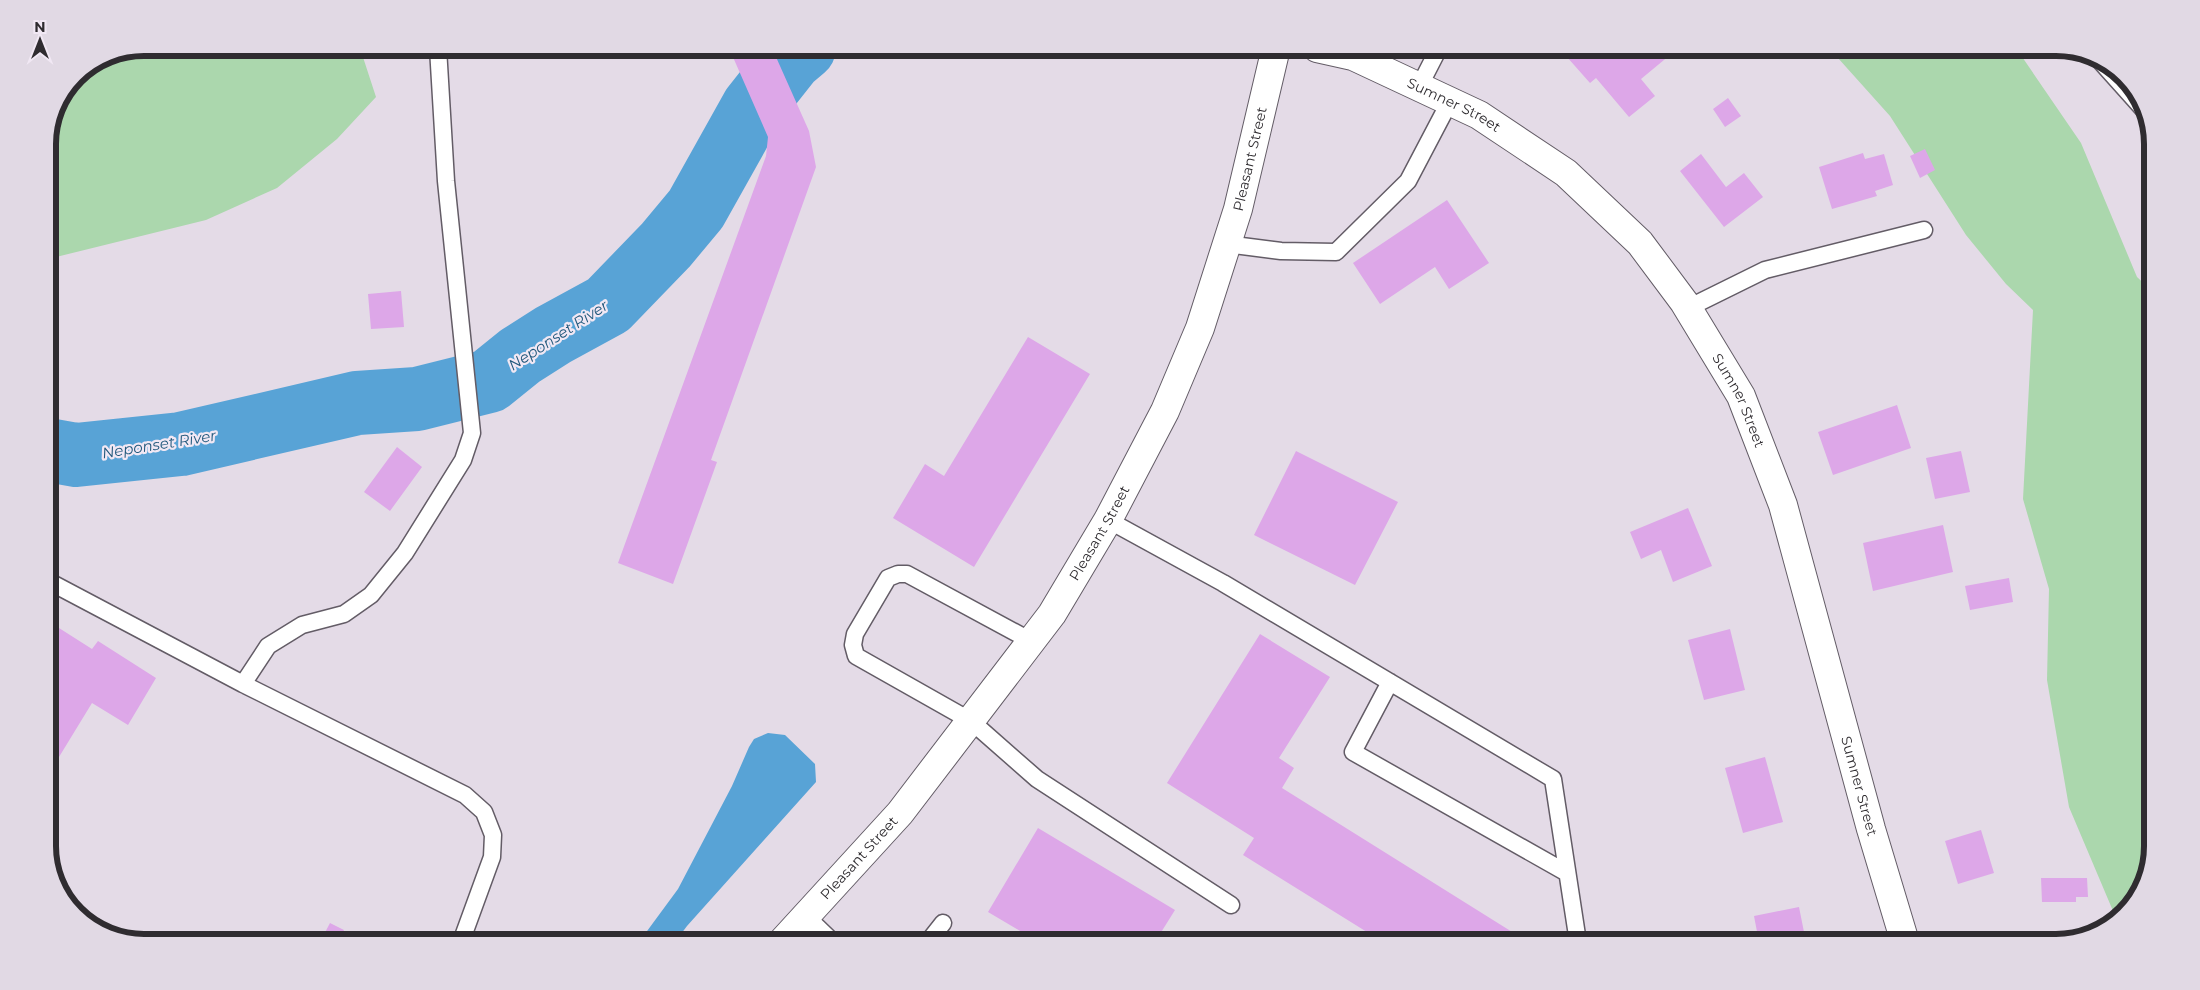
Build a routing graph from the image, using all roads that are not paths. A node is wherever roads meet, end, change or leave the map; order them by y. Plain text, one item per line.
1 (438, 56) edge
2 (1274, 56) edge
3 (1353, 56) edge
4 (1435, 56) edge
5 (1419, 87) junction
6 (1450, 101) junction
7 (1924, 230) dead end
8 (1226, 244) junction
9 (1688, 308) junction
10 (1108, 520) junction
11 (56, 585) edge
12 (1031, 640) junction
13 (1390, 682) junction
14 (243, 684) junction
15 (971, 721) junction
16 (1567, 872) junction
17 (1231, 905) dead end
18 (806, 916) junction
19 (943, 924) dead end
20 (464, 934) edge
21 (789, 934) edge
22 (825, 934) edge
23 (935, 934) edge
24 (1577, 934) edge
25 (1903, 934) edge

1 - 14 lane
2 - 8 street, Pleasant Street
3 - 5 street, Sumner Street
4 - 5 lane
5 - 6 street, Sumner Street
6 - 8 lane
6 - 9 street, Sumner Street
7 - 9 lane
8 - 10 street, Pleasant Street
9 - 25 street, Sumner Street
10 - 12 street, Pleasant Street
10 - 13 lane
11 - 14 lane
12 - 15 street, Pleasant Street
12 - 15 lane
13 - 16 lane
13 - 16 lane
14 - 20 lane
15 - 17 lane
15 - 18 street, Pleasant Street
16 - 24 lane
18 - 21 street, Pleasant Street
18 - 22 lane
19 - 23 lane

